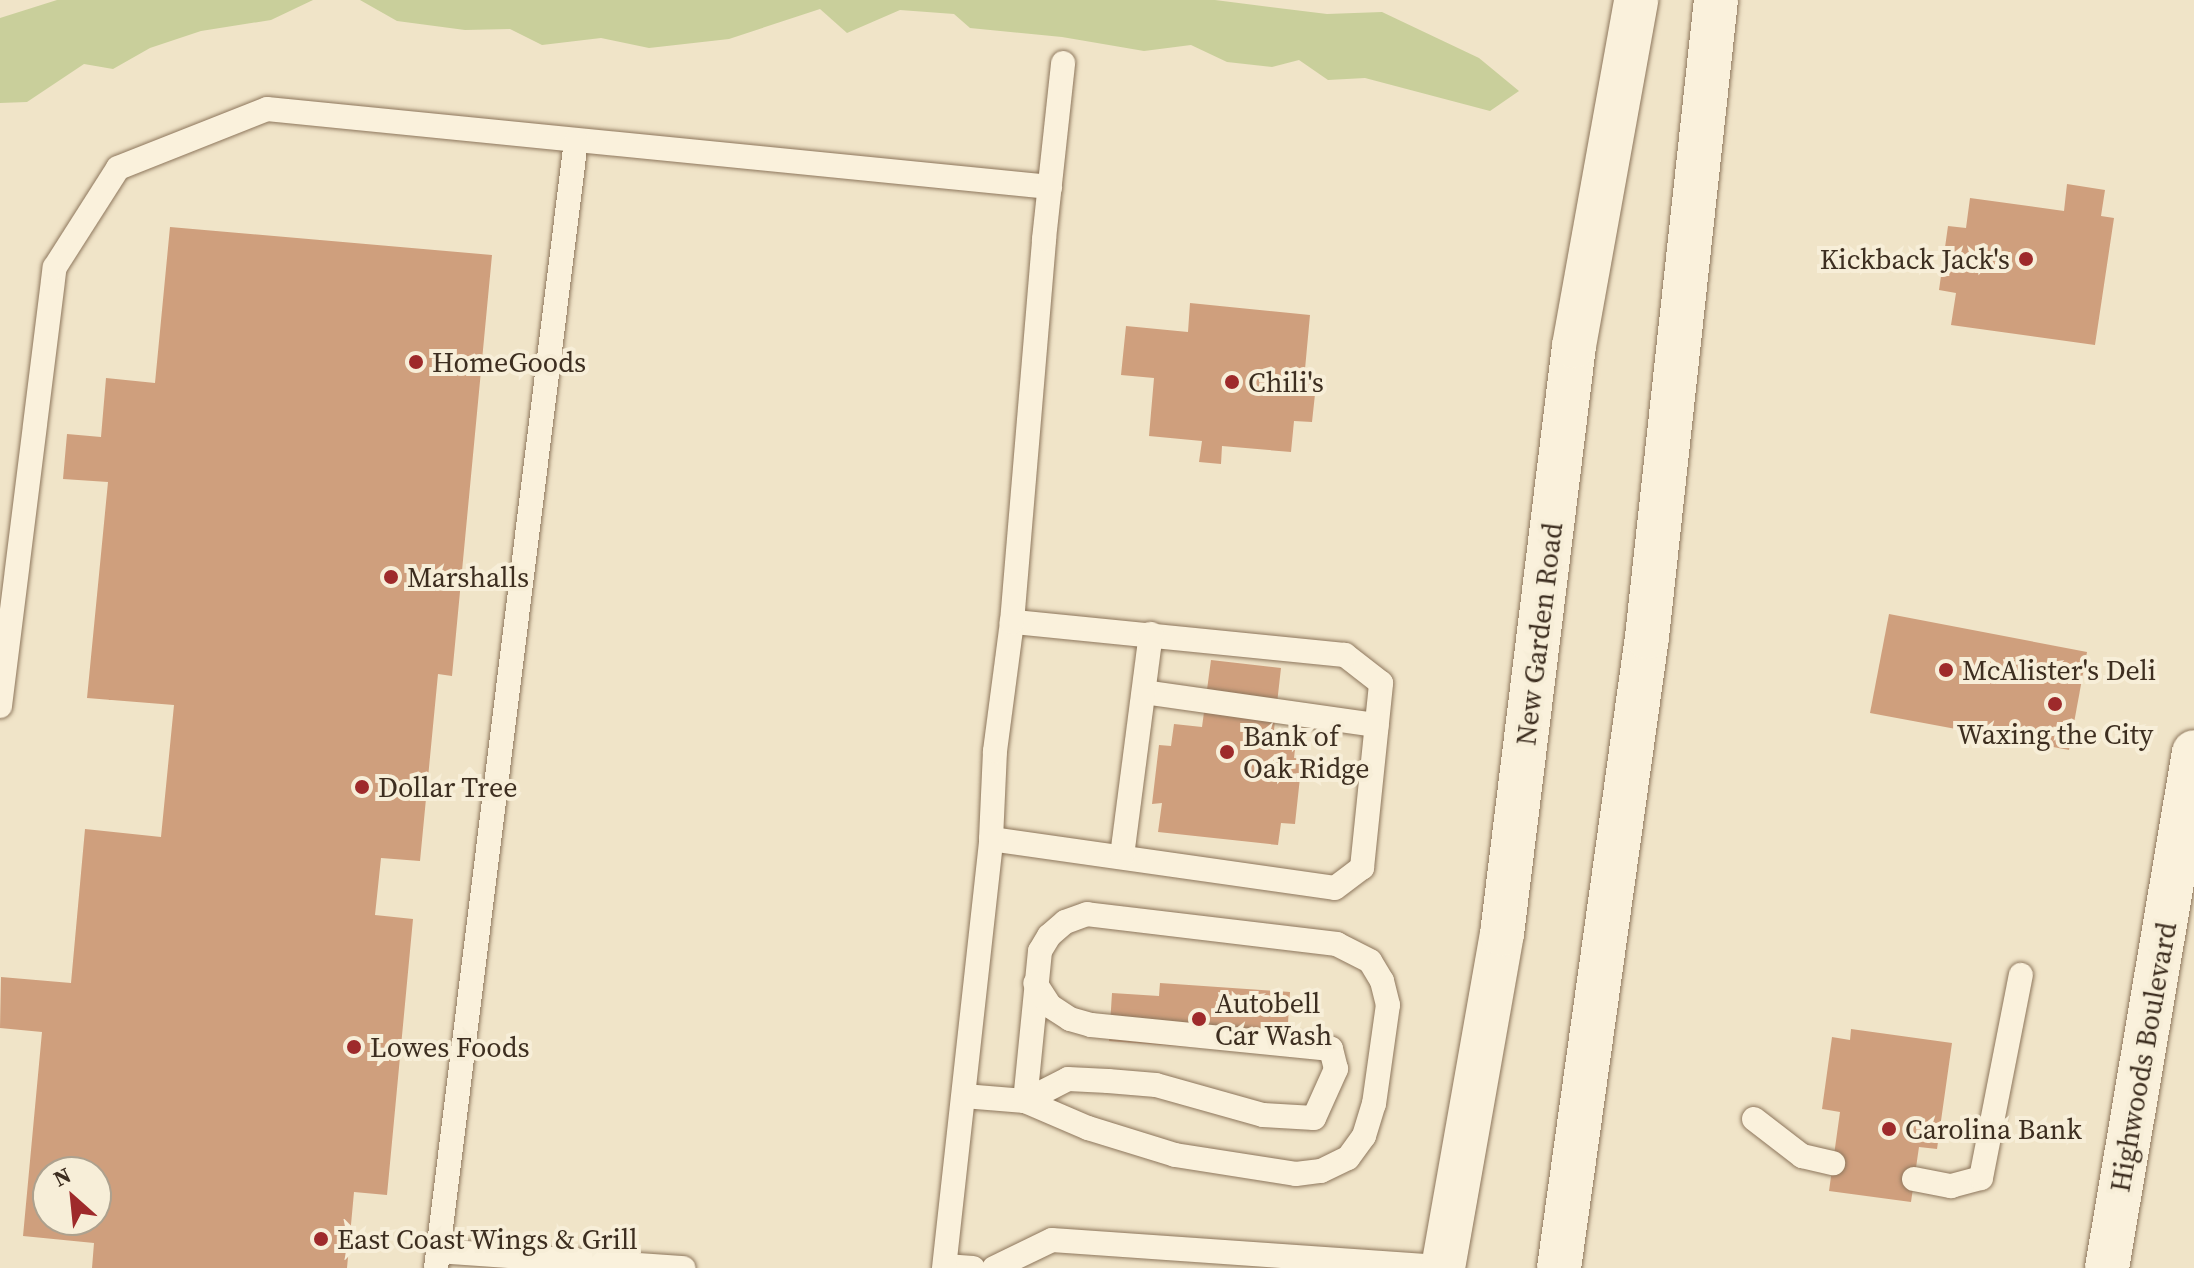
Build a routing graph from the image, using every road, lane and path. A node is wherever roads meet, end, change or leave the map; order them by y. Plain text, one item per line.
1 (1636, 0) edge
2 (1716, 0) edge
3 (1063, 63) dead end
4 (576, 141) junction
5 (1050, 187) junction
6 (1012, 622) junction
7 (1151, 634) junction
8 (1144, 692) junction
9 (0, 706) edge
10 (1377, 725) junction
11 (2194, 752) edge
12 (991, 839) junction
13 (1122, 856) junction
14 (2021, 975) dead end
15 (1035, 983) junction
16 (964, 1096) junction
17 (1025, 1101) junction
18 (1754, 1119) dead end
19 (1833, 1163) dead end
20 (1914, 1179) dead end
21 (437, 1260) edge
22 (944, 1267) edge
23 (683, 1268) edge
24 (973, 1268) edge
25 (994, 1268) edge
26 (1444, 1268) edge
27 (1559, 1268) edge
28 (2107, 1268) edge

1 - 26 main road, New Garden Road
2 - 27 main road
3 - 5 lane
4 - 5 lane
4 - 9 lane
4 - 21 lane
5 - 6 lane
6 - 7 lane
6 - 12 lane
7 - 8 lane
7 - 10 lane
8 - 10 lane
8 - 13 lane
10 - 13 lane
11 - 28 main road, Highwoods Boulevard
12 - 13 lane
12 - 16 lane
14 - 20 lane
15 - 17 lane
15 - 17 lane
15 - 17 lane
16 - 17 lane
16 - 22 lane
18 - 19 lane
21 - 23 lane
22 - 24 lane
25 - 26 lane

